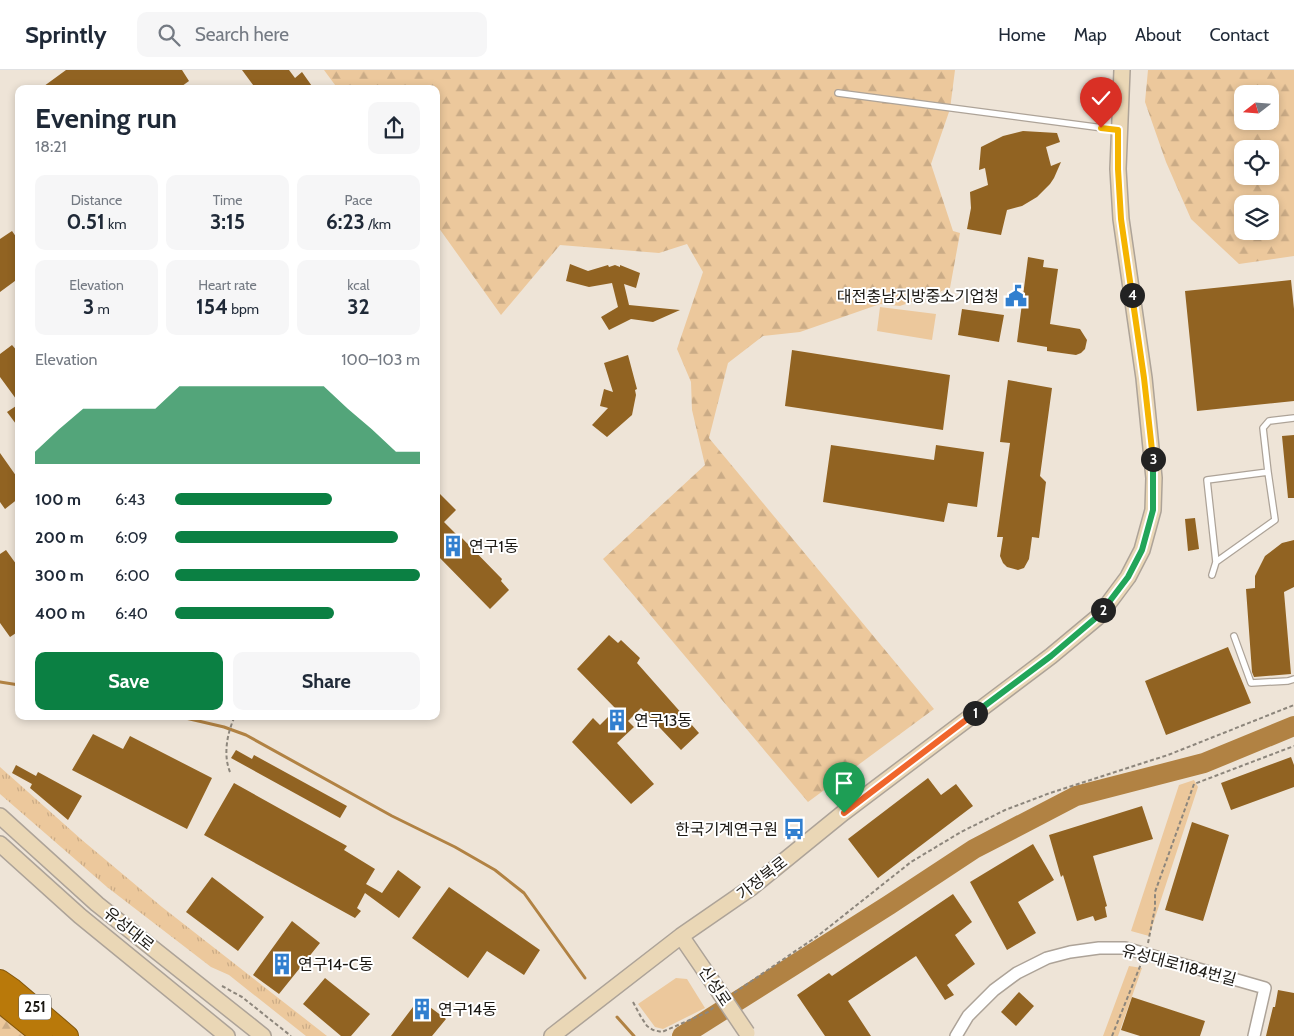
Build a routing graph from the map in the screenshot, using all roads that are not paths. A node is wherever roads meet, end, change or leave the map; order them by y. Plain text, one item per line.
1 (1123, 72) edge
2 (838, 93) dead end
3 (1118, 130) junction
4 (1294, 418) edge
5 (1268, 472) junction
6 (1216, 562) junction
7 (1212, 575) dead end
8 (1234, 636) dead end
9 (1294, 680) edge
10 (0, 816) edge
11 (0, 844) edge
12 (681, 936) junction
13 (0, 980) edge
14 (0, 1002) edge
15 (748, 1034) edge
16 (42, 1036) edge
17 (68, 1036) edge
18 (227, 1036) edge
19 (263, 1036) edge
20 (552, 1036) edge
21 (956, 1036) edge
22 (1254, 1036) edge

1 - 3 main road, 가정북로
2 - 3 lane
3 - 12 main road, 가정북로
4 - 5 lane
5 - 6 lane
5 - 6 lane
6 - 7 lane
8 - 9 lane
10 - 19 main road, 유성대로
11 - 18 main road, 유성대로
12 - 15 main road, 신성로, bridge
12 - 20 main road, 가정북로
13 - 17 highway, 251
14 - 16 highway, 251
21 - 22 street, 유성대로1184번길

